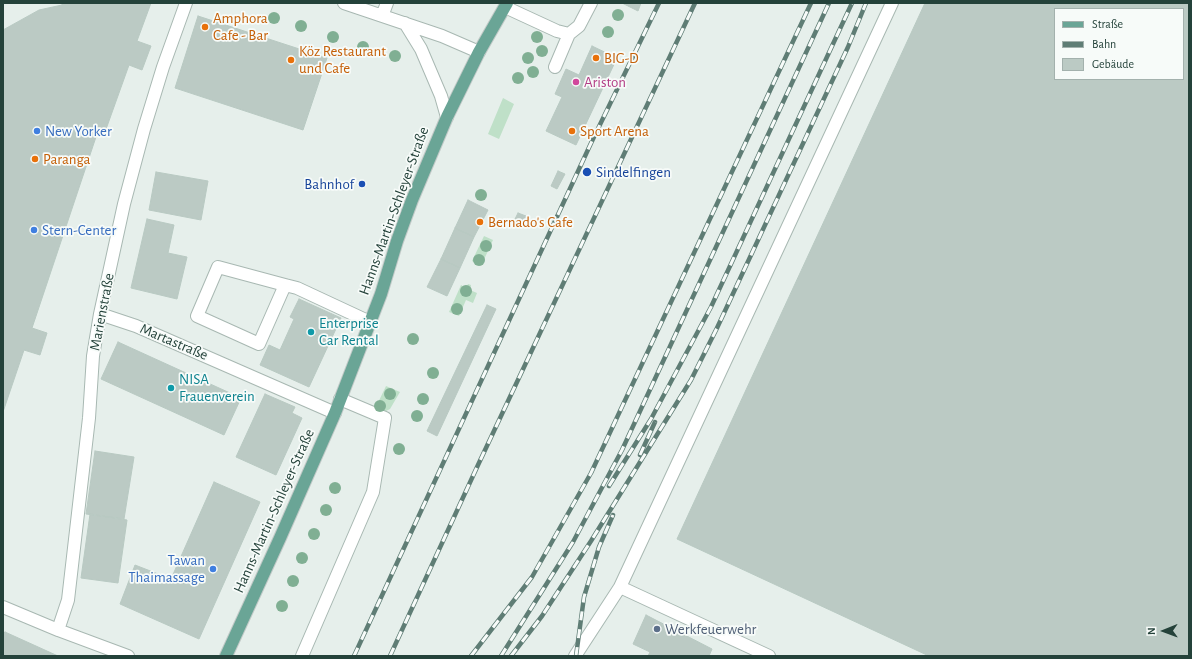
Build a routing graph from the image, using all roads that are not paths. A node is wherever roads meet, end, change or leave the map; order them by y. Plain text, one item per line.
1 (186, 3) edge
2 (344, 3) edge
3 (387, 3) edge
4 (591, 3) edge
5 (892, 3) edge
6 (506, 5) edge
7 (382, 16) junction
8 (405, 23) junction
9 (569, 34) junction
10 (480, 52) junction
11 (554, 68) dead end
12 (446, 117) junction
13 (285, 285) junction
14 (100, 314) junction
15 (370, 322) junction
16 (340, 399) junction
17 (335, 412) junction
18 (620, 586) junction
19 (3, 607) edge
20 (58, 630) junction
21 (128, 656) edge
22 (226, 656) edge
23 (302, 656) edge
24 (574, 656) edge
25 (769, 656) edge

1 - 14 street, Marienstraße
2 - 7 street
3 - 7 street
4 - 9 street
5 - 18 street
6 - 9 street
6 - 10 main road, Hanns-Martin-Schleyer-Straße
7 - 8 street
8 - 10 street
8 - 12 street
9 - 11 street
10 - 12 main road, Hanns-Martin-Schleyer-Straße
12 - 15 main road, Hanns-Martin-Schleyer-Straße
13 - 13 street
13 - 15 street
14 - 17 street, Martastraße
14 - 20 street, Marienstraße
15 - 16 main road, Hanns-Martin-Schleyer-Straße
16 - 17 main road, Hanns-Martin-Schleyer-Straße
16 - 23 street
17 - 22 main road, Hanns-Martin-Schleyer-Straße
18 - 24 street
18 - 25 street
19 - 20 street
20 - 21 street

